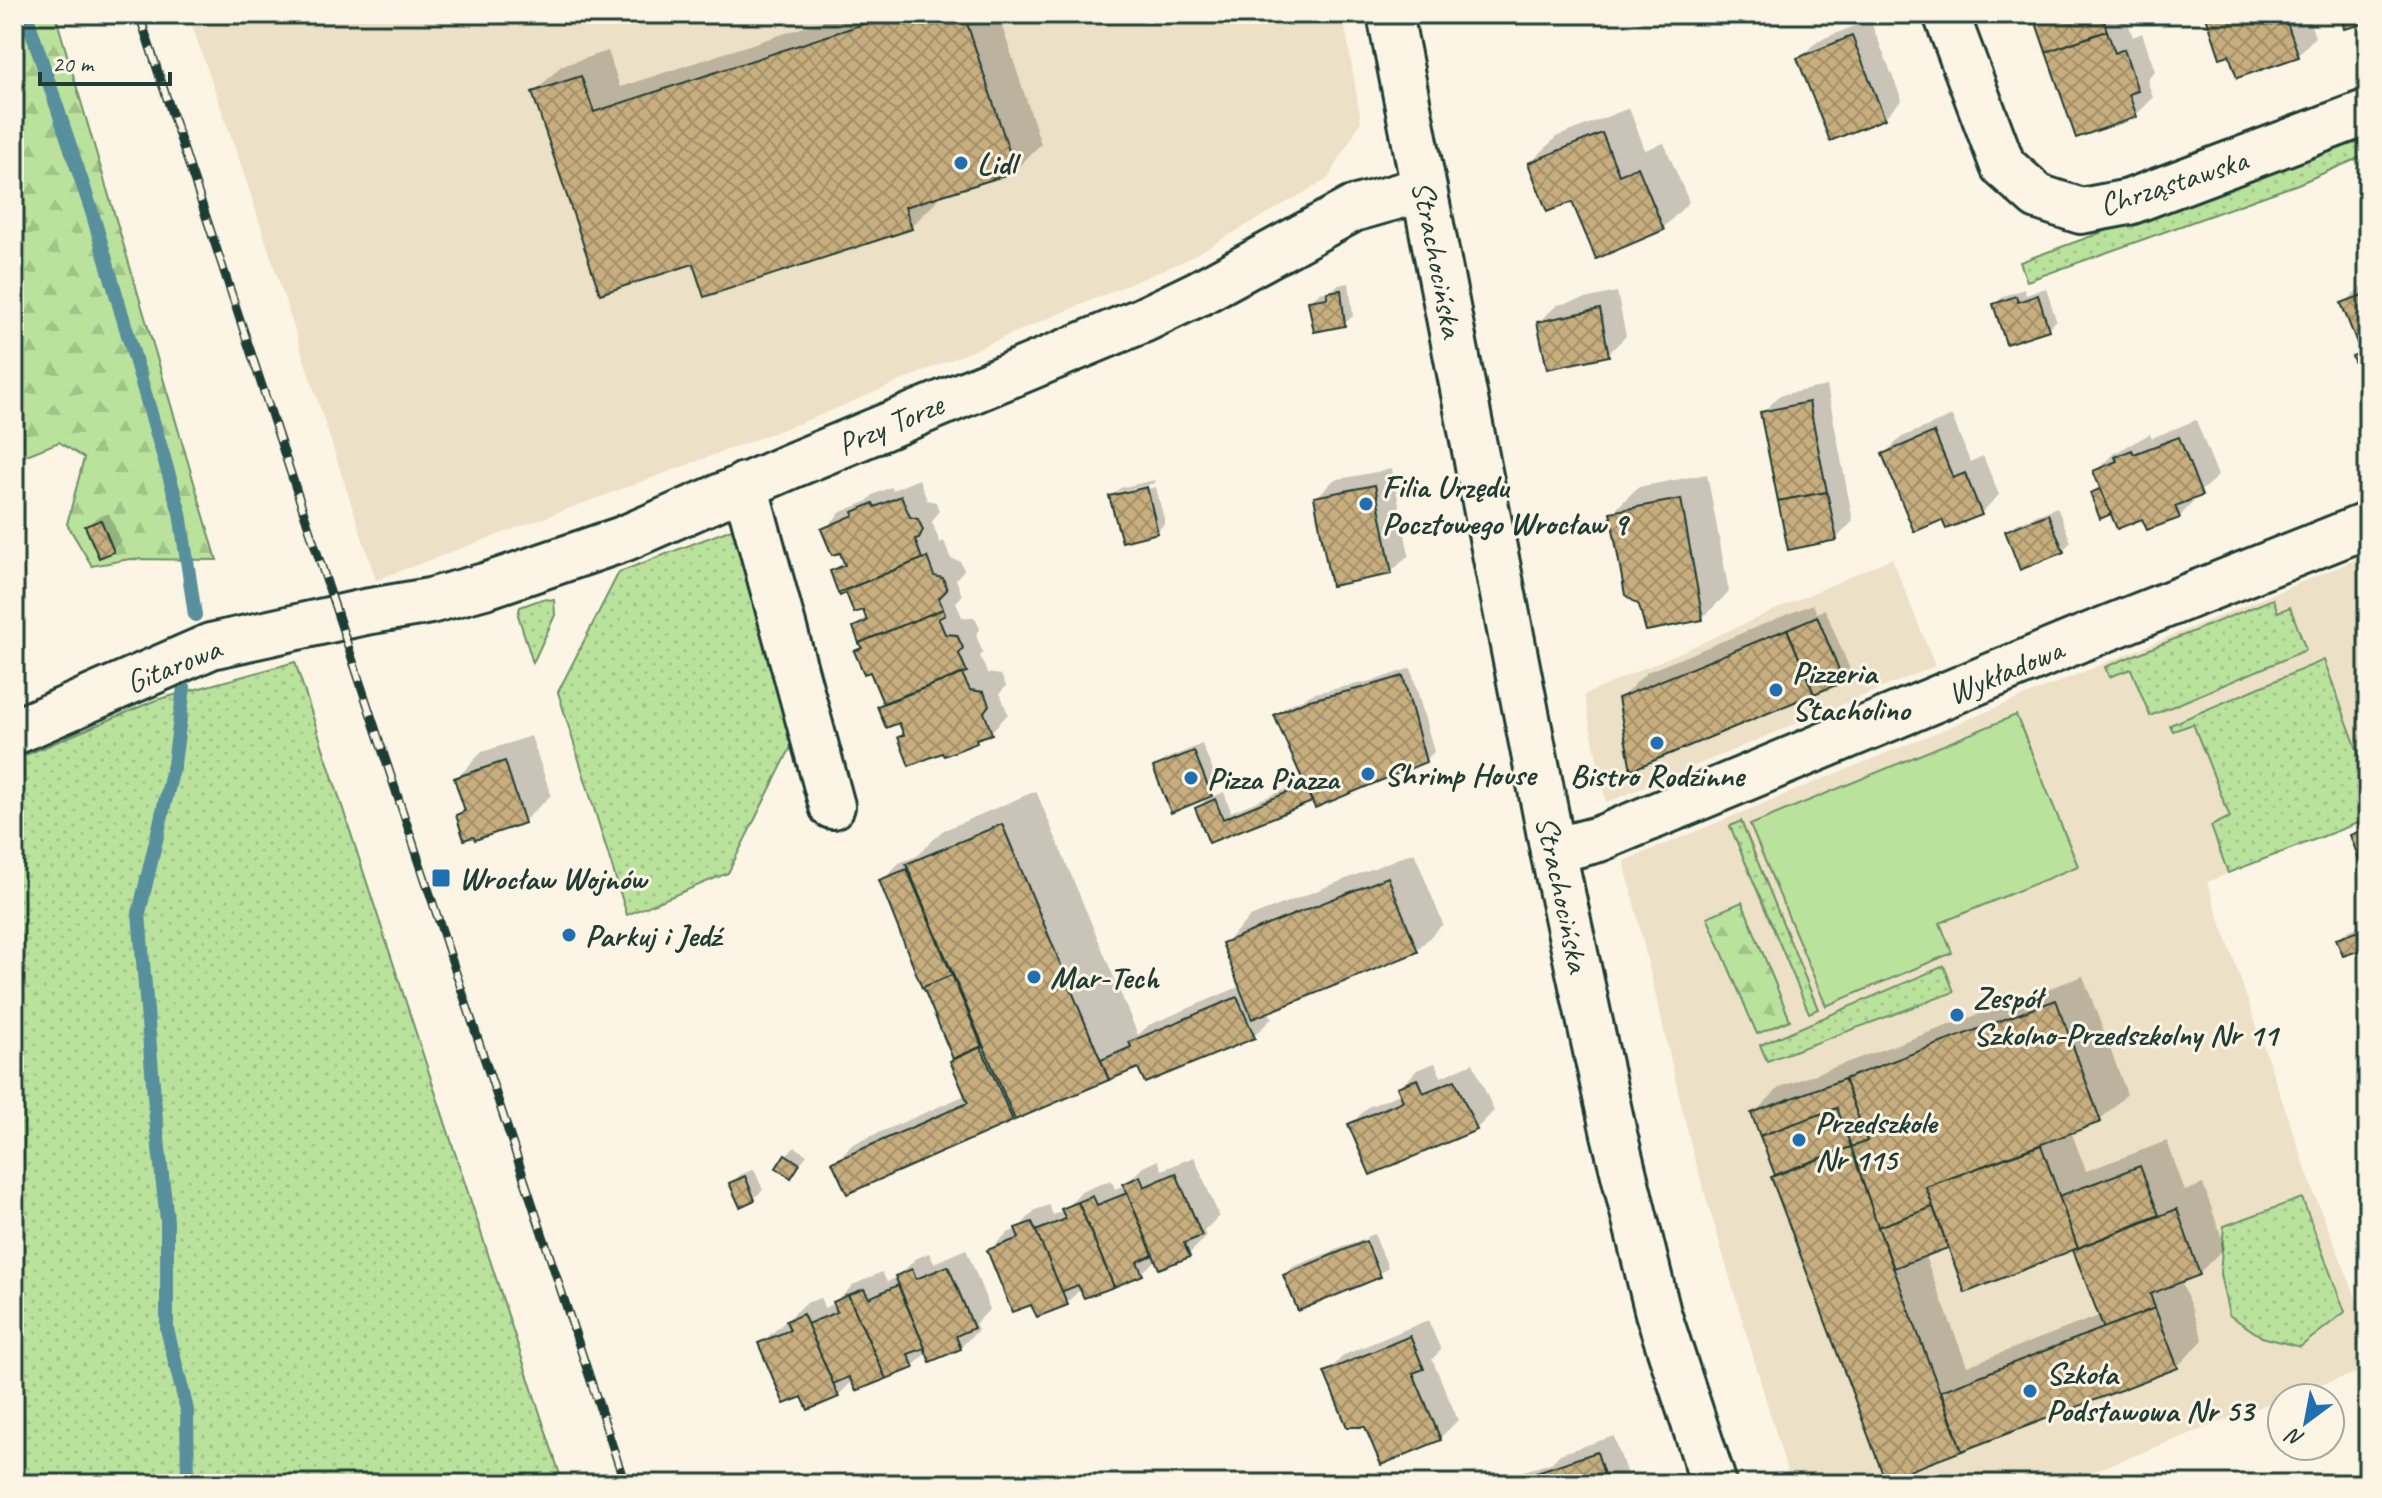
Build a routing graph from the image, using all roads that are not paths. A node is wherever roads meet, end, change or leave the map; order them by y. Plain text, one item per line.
1 (1390, 14) edge
2 (1946, 14) edge
3 (2368, 112) edge
4 (1424, 189) junction
5 (745, 485) junction
6 (2368, 525) edge
7 (339, 617) joint
8 (14, 732) edge
9 (832, 806) dead end
10 (1553, 851) junction
11 (1714, 1484) edge

1 - 4 street, Strachocińska
2 - 3 street, Chrząstawska
4 - 5 street, Przy Torze
4 - 10 street, Strachocińska
5 - 7 street, Przy Torze
5 - 9 street
6 - 10 street, Wykładowa
7 - 8 street, Gitarowa
10 - 11 street, Strachocińska

